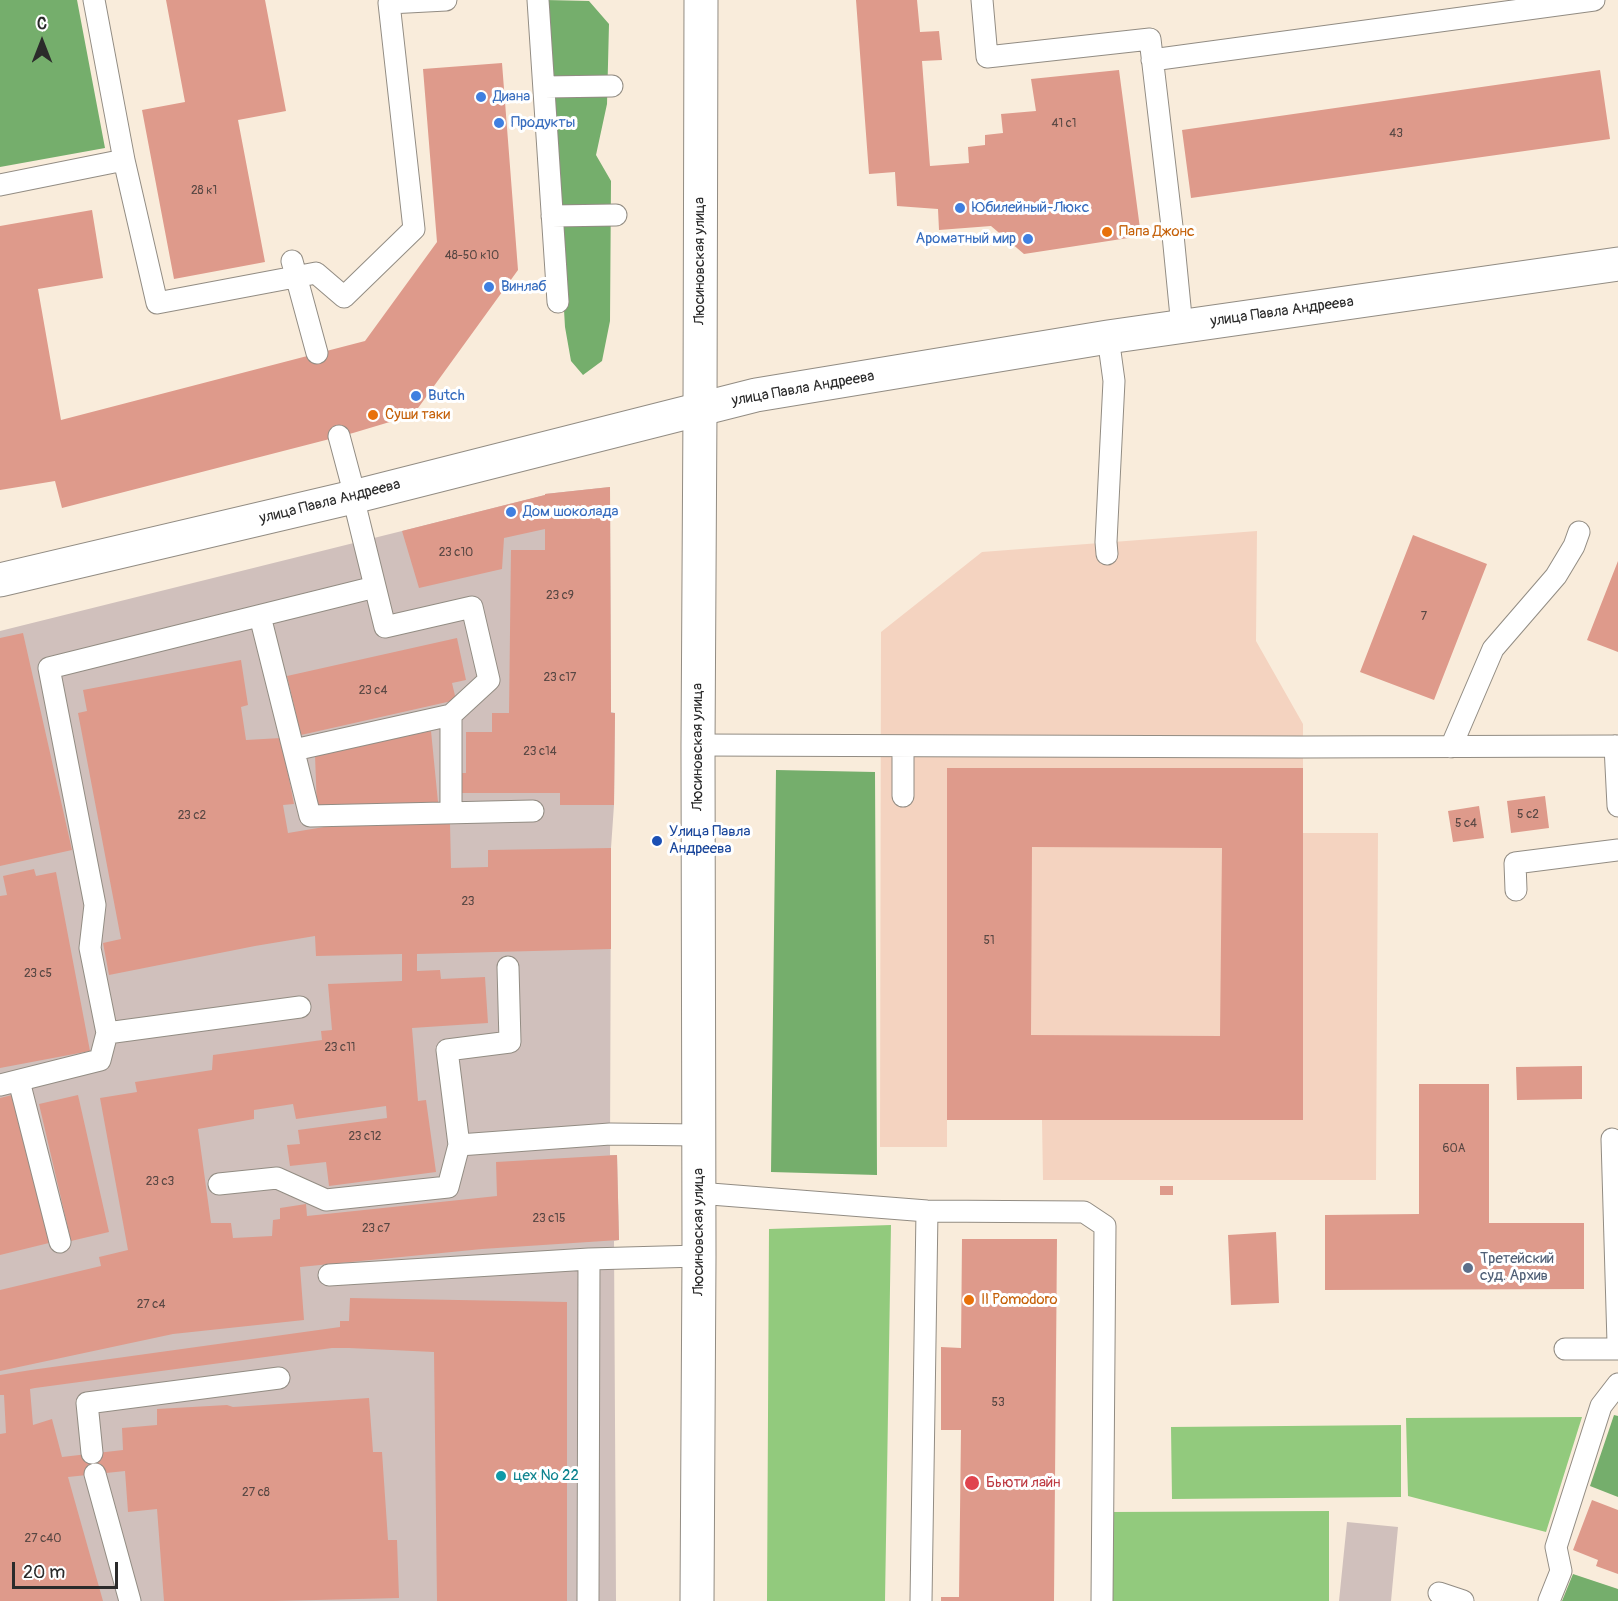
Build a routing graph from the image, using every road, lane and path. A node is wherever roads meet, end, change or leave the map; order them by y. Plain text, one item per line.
1 (94, 0) edge
2 (446, 0) edge
3 (538, 0) edge
4 (701, 0) edge
5 (982, 0) edge
6 (1594, 0) edge
7 (389, 2) edge
8 (1534, 4) edge
9 (1152, 60) junction
10 (612, 86) dead end
11 (544, 87) junction
12 (124, 160) junction
13 (0, 185) edge
14 (552, 216) junction
15 (616, 216) dead end
16 (1618, 264) edge
17 (294, 269) junction
18 (558, 302) dead end
19 (1182, 327) junction
20 (1108, 337) junction
21 (317, 353) dead end
22 (700, 410) junction
23 (339, 436) dead end
24 (354, 496) junction
25 (1579, 532) dead end
26 (1107, 554) dead end
27 (0, 580) edge
28 (375, 587) junction
29 (260, 616) junction
30 (451, 715) junction
31 (698, 745) junction
32 (903, 746) junction
33 (1617, 746) edge
34 (1451, 747) junction
35 (294, 750) junction
36 (903, 796) dead end
37 (1618, 806) edge
38 (533, 811) dead end
39 (451, 812) junction
40 (1618, 850) edge
41 (1516, 890) dead end
42 (508, 967) dead end
43 (300, 1007) dead end
44 (107, 1033) junction
45 (10, 1083) edge
46 (699, 1135) junction
47 (1612, 1139) dead end
48 (459, 1145) junction
49 (219, 1184) dead end
50 (698, 1193) junction
51 (927, 1211) junction
52 (60, 1242) dead end
53 (699, 1256) junction
54 (589, 1259) junction
55 (329, 1275) dead end
56 (1618, 1343) edge
57 (1566, 1349) dead end
58 (1618, 1349) edge
59 (279, 1378) dead end
60 (1618, 1384) edge
61 (1610, 1409) edge
62 (1439, 1593) dead end
63 (130, 1601) edge
64 (588, 1601) edge
65 (697, 1601) edge
66 (921, 1601) edge
67 (1102, 1601) edge
68 (1463, 1601) edge
69 (1549, 1601) edge

1 - 12 lane
2 - 7 lane
3 - 11 lane
4 - 22 street, Люсиновская улица
5 - 9 lane
6 - 8 lane
7 - 17 lane
8 - 9 lane
9 - 19 lane
10 - 11 lane
11 - 14 lane
12 - 13 lane
12 - 17 lane
14 - 15 lane
14 - 18 lane
16 - 19 street, улица Павла Андреева
17 - 21 lane
19 - 20 street, улица Павла Андреева
20 - 22 street, улица Павла Андреева
20 - 26 lane
22 - 24 street, улица Павла Андреева
22 - 31 street, Люсиновская улица
23 - 24 lane
24 - 27 street, улица Павла Андреева
24 - 28 lane
25 - 34 lane
28 - 29 lane
28 - 30 lane
29 - 35 lane
29 - 44 lane
30 - 35 lane
30 - 39 lane
31 - 32 lane
31 - 46 street, Люсиновская улица
32 - 34 lane
32 - 36 lane
33 - 34 lane
33 - 37 lane
35 - 39 lane
38 - 39 lane
40 - 41 lane
42 - 48 lane
43 - 44 lane
44 - 45 lane
45 - 52 lane
46 - 48 lane
46 - 50 street, Люсиновская улица
47 - 56 lane
48 - 49 lane
50 - 51 lane
50 - 53 street, Люсиновская улица
51 - 66 lane
51 - 67 lane
53 - 54 lane
53 - 65 street, Люсиновская улица
54 - 55 lane
54 - 64 lane
57 - 58 lane
59 - 63 lane
60 - 61 lane
61 - 69 lane
62 - 68 lane

